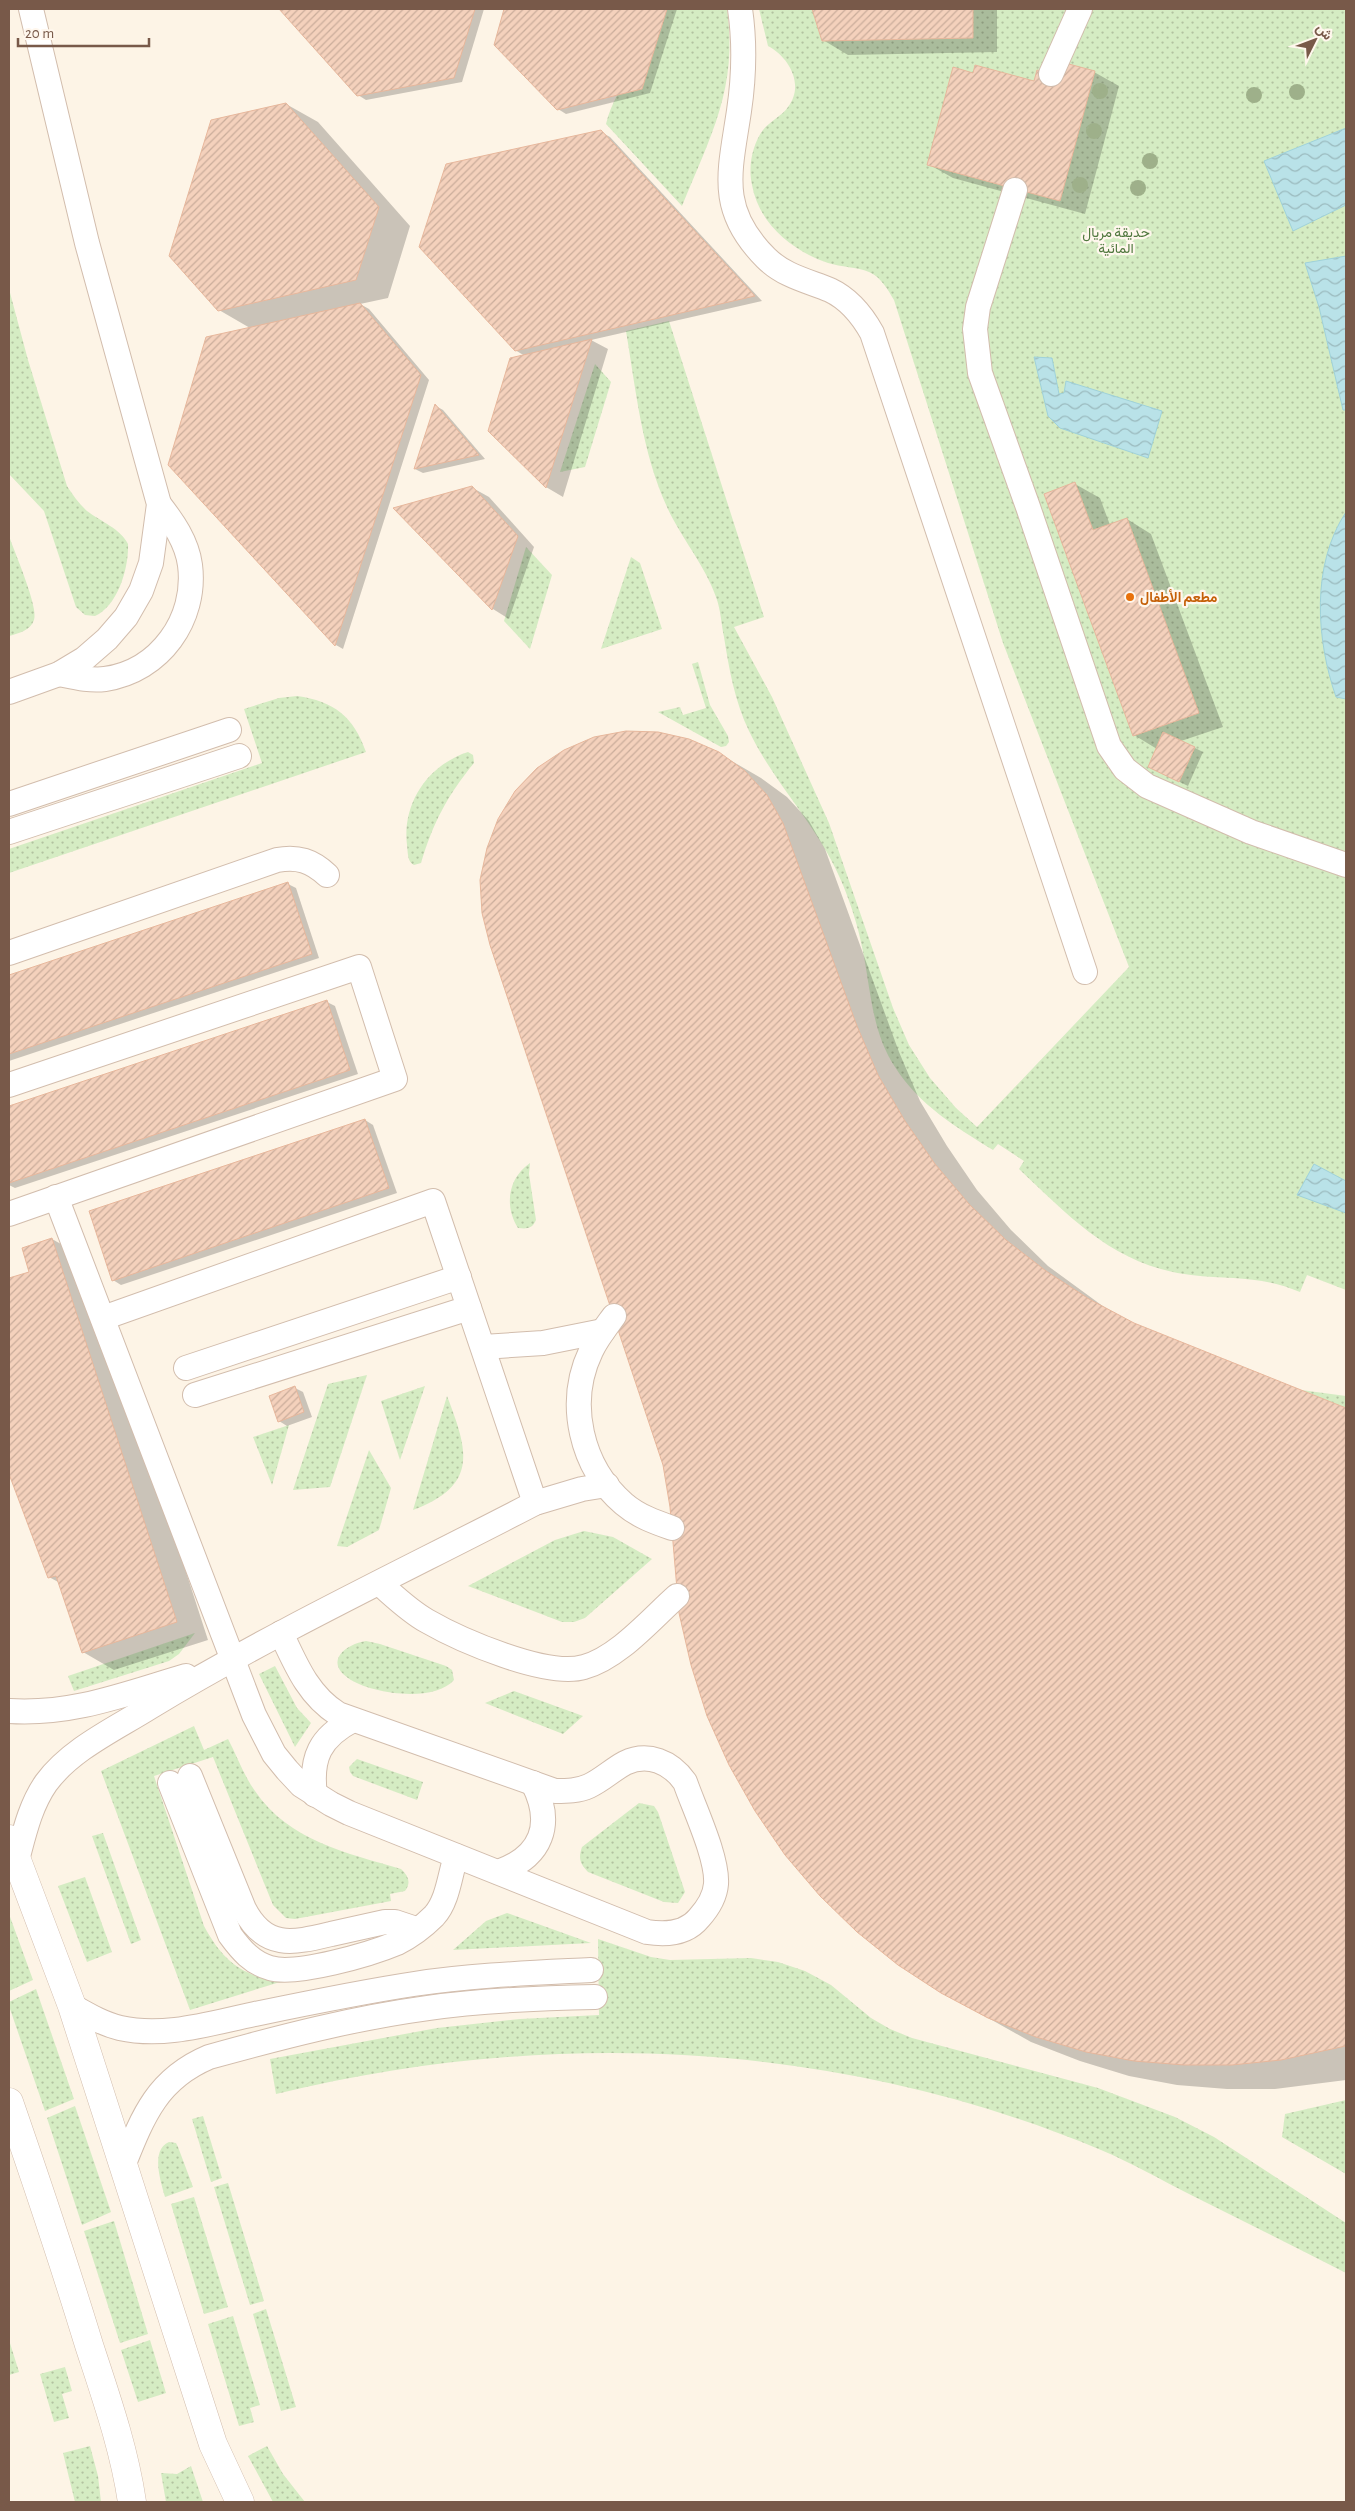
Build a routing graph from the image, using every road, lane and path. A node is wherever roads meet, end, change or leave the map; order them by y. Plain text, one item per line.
1 (31, 9) edge
2 (740, 9) edge
3 (1080, 9) edge
4 (1051, 74) dead end
5 (1015, 190) dead end
6 (159, 504) junction
7 (59, 674) junction
8 (9, 692) edge
9 (229, 730) dead end
10 (239, 756) dead end
11 (9, 804) edge
12 (9, 832) edge
13 (1346, 865) edge
14 (327, 875) dead end
15 (9, 953) edge
16 (1085, 972) dead end
17 (9, 1085) edge
18 (56, 1197) junction
19 (9, 1214) edge
20 (459, 1277) junction
21 (469, 1308) junction
22 (102, 1318) junction
23 (483, 1347) junction
24 (186, 1368) dead end
25 (195, 1394) dead end
26 (607, 1485) junction
27 (535, 1503) junction
28 (672, 1528) dead end
29 (379, 1583) junction
30 (677, 1596) dead end
31 (281, 1633) junction
32 (224, 1663) junction
33 (9, 1711) edge
34 (353, 1720) junction
35 (180, 1780) dead end
36 (533, 1783) junction
37 (315, 1795) junction
38 (13, 1850) edge
39 (456, 1856) junction
40 (498, 1872) junction
41 (592, 1970) dead end
42 (595, 1997) dead end
43 (306, 2004) junction
44 (72, 2006) junction
45 (312, 2030) junction
46 (9, 2102) edge
47 (123, 2166) junction
48 (132, 2502) edge
49 (240, 2502) edge

1 - 6 lane
2 - 16 lane
3 - 4 lane
5 - 13 lane
6 - 7 lane
6 - 7 lane
7 - 8 lane
9 - 11 lane
10 - 12 lane
14 - 15 lane
17 - 18 lane
18 - 19 lane
18 - 22 lane
20 - 21 lane
20 - 22 lane
20 - 24 lane
21 - 23 lane
21 - 25 lane
22 - 32 lane
23 - 26 lane
23 - 27 lane
26 - 27 lane
26 - 28 lane
27 - 29 lane
29 - 30 lane
29 - 31 lane
31 - 32 lane
31 - 34 lane
32 - 33 lane
32 - 37 lane
32 - 38 lane
34 - 36 lane
34 - 37 lane
35 - 39 lane
36 - 40 lane
36 - 40 lane
37 - 39 lane
38 - 44 street
39 - 40 lane
41 - 43 lane
42 - 45 lane
43 - 44 lane
43 - 45 lane
44 - 47 street
45 - 47 lane
46 - 48 street
47 - 49 street

